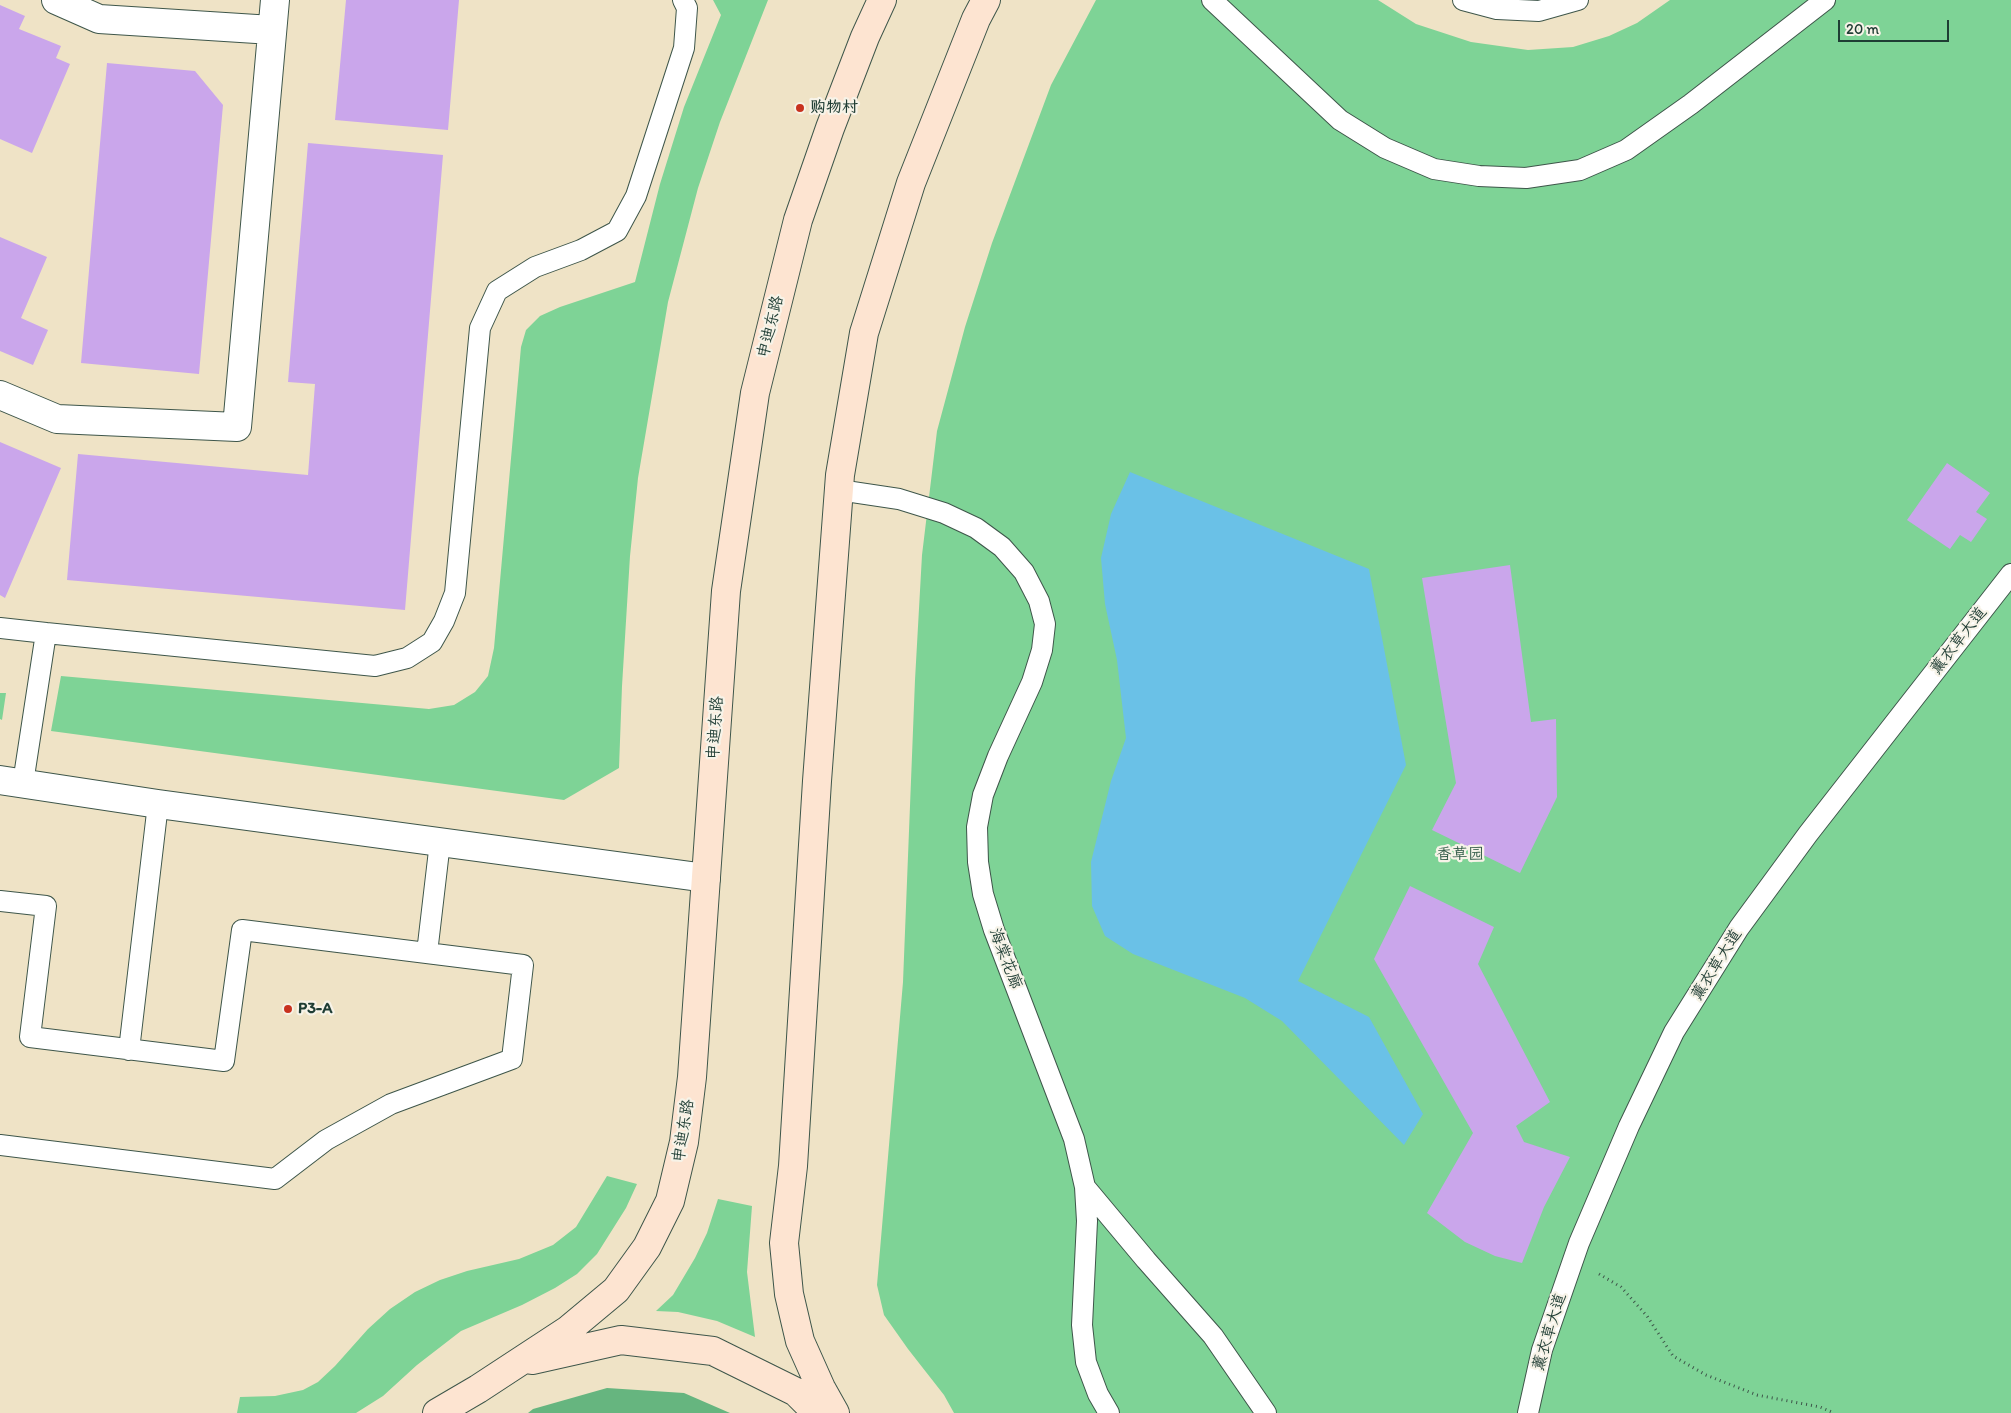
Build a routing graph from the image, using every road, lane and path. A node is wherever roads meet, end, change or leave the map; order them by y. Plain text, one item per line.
1 (56, 0) edge
2 (274, 0) edge
3 (683, 0) edge
4 (882, 0) edge
5 (986, 0) edge
6 (1212, 0) edge
7 (1463, 0) edge
8 (1578, 0) edge
9 (1825, 0) edge
10 (272, 30) junction
11 (0, 394) edge
12 (839, 490) junction
13 (2011, 574) edge
14 (0, 628) edge
15 (46, 633) junction
16 (12, 782) edge
17 (158, 804) junction
18 (440, 842) junction
19 (706, 878) junction
20 (0, 900) edge
21 (427, 953) junction
22 (129, 1050) junction
23 (0, 1145) edge
24 (1085, 1187) junction
25 (1573, 1259) junction
26 (478, 1389) junction
27 (436, 1413) edge
28 (450, 1413) edge
29 (817, 1413) edge
30 (835, 1413) edge
31 (1109, 1413) edge
32 (1266, 1413) edge
33 (1528, 1413) edge
34 (1834, 1413) edge

1 - 10 street
2 - 10 street
3 - 15 lane
4 - 19 street, 申迪东路
5 - 12 street
6 - 9 lane
7 - 8 lane
10 - 11 street
12 - 24 lane, 海棠花廊
12 - 30 street
13 - 25 lane, 薰衣草大道
14 - 15 lane
15 - 16 lane
16 - 17 street
17 - 18 street
17 - 22 lane
18 - 19 street
18 - 21 lane
19 - 26 street, 申迪东路
20 - 22 lane
21 - 22 lane
21 - 23 lane
24 - 31 lane, 海棠花廊
24 - 32 lane
25 - 33 lane, 薰衣草大道
25 - 34 path
26 - 27 street
26 - 28 street
26 - 29 street

